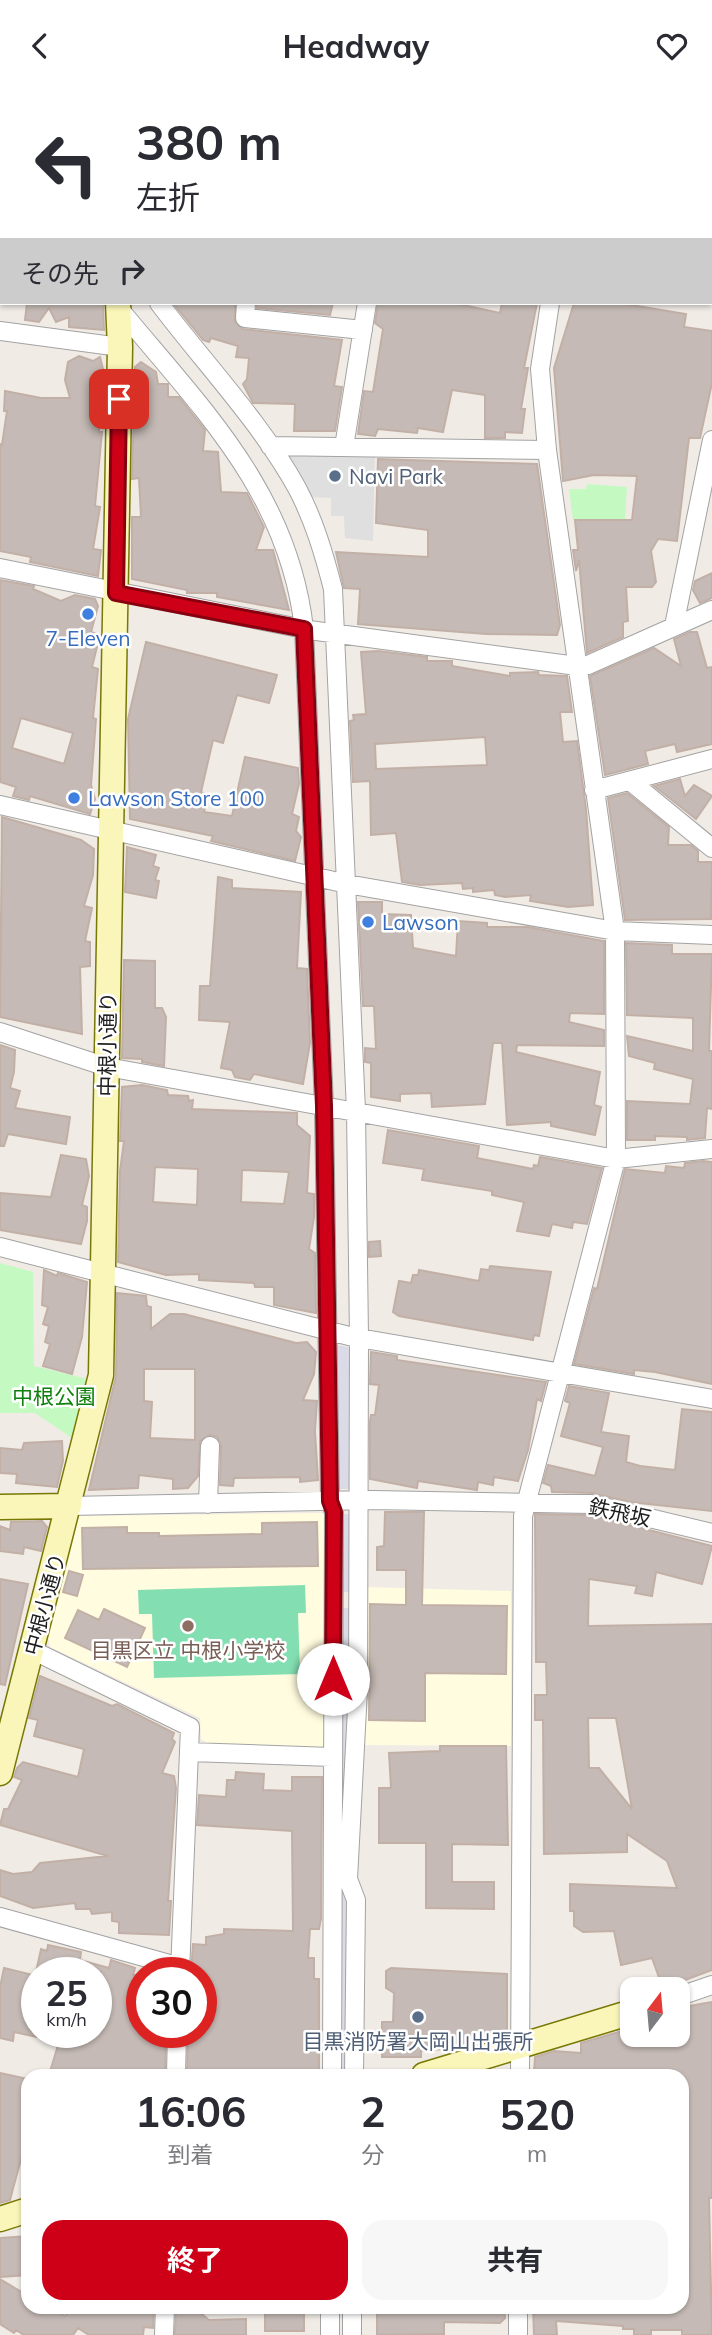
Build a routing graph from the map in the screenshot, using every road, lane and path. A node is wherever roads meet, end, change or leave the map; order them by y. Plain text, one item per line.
1 (117, 305) edge
2 (118, 305) edge
3 (161, 305) edge
4 (246, 305) edge
5 (367, 305) edge
6 (550, 305) edge
7 (363, 330) junction
8 (0, 331) edge
9 (120, 347) junction
10 (712, 440) edge
11 (270, 446) junction
12 (344, 447) junction
13 (547, 450) junction
14 (0, 568) edge
15 (116, 593) junction
16 (712, 610) edge
17 (674, 625) junction
18 (307, 630) junction
19 (334, 634) junction
20 (577, 666) junction
21 (712, 759) edge
22 (630, 781) junction
23 (594, 790) junction
24 (0, 805) edge
25 (111, 831) junction
26 (712, 848) edge
27 (318, 878) junction
28 (344, 884) junction
29 (615, 931) junction
30 (712, 935) edge
31 (0, 1032) edge
32 (107, 1067) junction
33 (327, 1106) junction
34 (353, 1111) junction
35 (712, 1149) edge
36 (616, 1159) junction
37 (0, 1247) edge
38 (103, 1272) junction
39 (330, 1331) junction
40 (356, 1338) junction
41 (561, 1374) junction
42 (712, 1399) edge
43 (210, 1446) dead end
44 (345, 1500) junction
45 (527, 1502) junction
46 (208, 1504) junction
47 (69, 1506) junction
48 (0, 1507) edge
49 (712, 1533) edge
50 (32, 1650) junction
51 (190, 1752) junction
52 (332, 1757) junction
53 (0, 1773) edge
54 (0, 1917) edge
55 (136, 1957) edge
56 (181, 1957) edge
57 (712, 1985) edge
58 (690, 1993) edge
59 (620, 2015) edge
60 (521, 2044) junction
61 (177, 2048) edge
62 (176, 2069) edge
63 (332, 2069) edge
64 (354, 2069) edge
65 (443, 2069) edge
66 (520, 2069) edge
67 (21, 2212) edge
68 (0, 2219) edge
69 (165, 2314) edge
70 (330, 2314) edge
71 (352, 2314) edge
72 (518, 2314) edge
73 (164, 2335) edge
74 (330, 2335) edge
75 (352, 2335) edge
76 (518, 2335) edge

1 - 9 street, 中根小通り
2 - 18 street
3 - 11 street
4 - 7 street
5 - 7 street
6 - 13 street
7 - 12 street
8 - 9 street
9 - 15 street, 中根小通り
10 - 17 street
11 - 12 street
11 - 19 street
12 - 13 street
13 - 20 street
14 - 15 street
15 - 18 street
15 - 25 street, 中根小通り
16 - 17 street
17 - 20 street
18 - 19 street
18 - 27 street
19 - 20 street
19 - 28 street
20 - 23 street
21 - 22 street
22 - 23 street
22 - 26 street
23 - 29 street
24 - 25 street
25 - 27 street
25 - 32 street, 中根小通り
27 - 28 street
27 - 33 street
28 - 29 street
28 - 34 street
29 - 30 street
29 - 36 street
31 - 32 street
32 - 33 street
32 - 38 street, 中根小通り
33 - 34 street
33 - 39 street
34 - 36 street
34 - 40 street
35 - 36 street
36 - 41 street
37 - 38 street
38 - 39 street
38 - 47 street, 中根小通り
39 - 40 street
39 - 44 street
40 - 41 street
40 - 44 street
41 - 42 street
41 - 45 street
43 - 46 street
44 - 45 street, 鉄飛坂
44 - 46 street, 鉄飛坂
44 - 52 street
44 - 64 street
45 - 49 street, 鉄飛坂
45 - 60 street
46 - 47 street, 鉄飛坂
47 - 48 street
47 - 50 street, 中根小通り
50 - 51 street
50 - 53 street, 中根小通り
51 - 52 street
51 - 56 street
52 - 63 street
54 - 55 street
57 - 58 street
59 - 60 street
60 - 65 street
60 - 66 street
61 - 62 street
67 - 68 street
69 - 73 street
70 - 74 street
71 - 75 street
72 - 76 street

